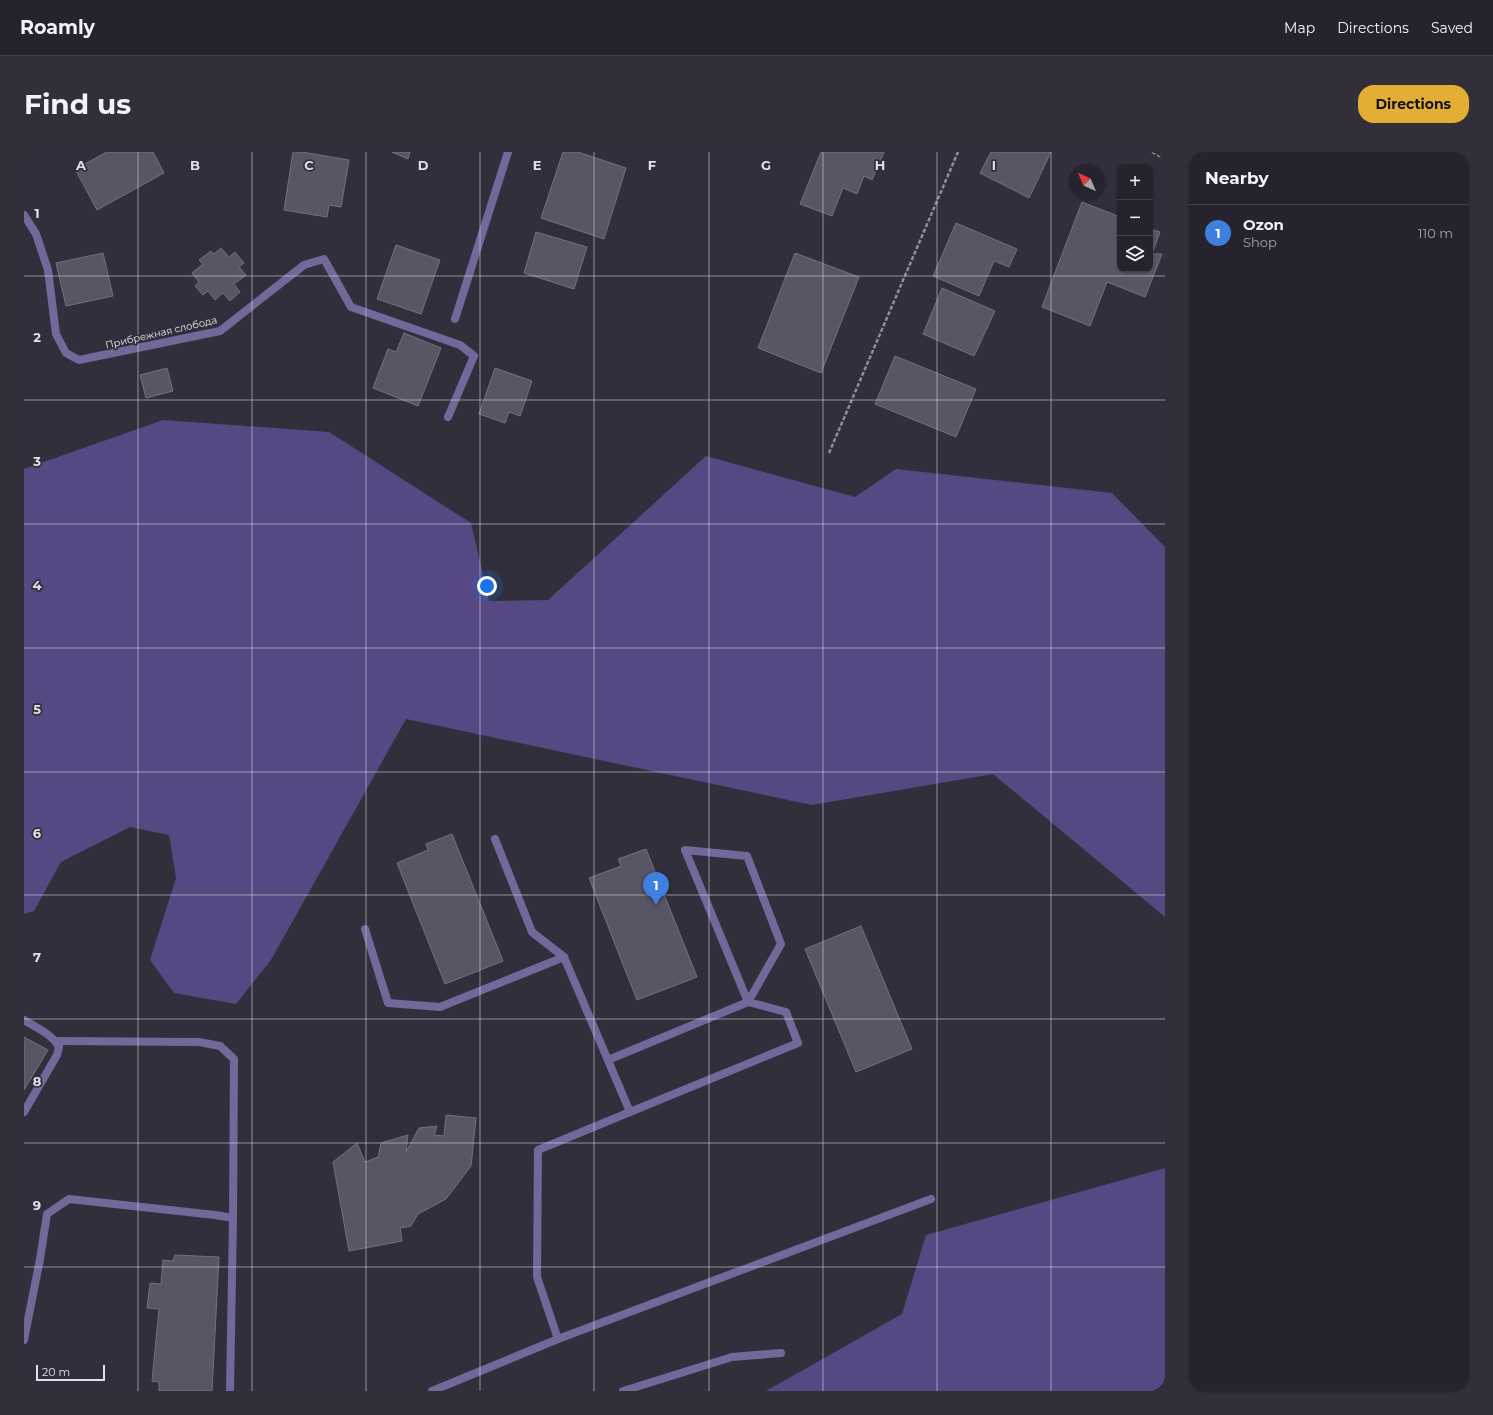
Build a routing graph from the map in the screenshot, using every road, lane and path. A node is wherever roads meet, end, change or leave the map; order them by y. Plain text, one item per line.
1 (508, 152) edge
2 (958, 152) edge
3 (1152, 152) edge
4 (1165, 159) edge
5 (24, 215) edge
6 (455, 319) dead end
7 (448, 418) dead end
8 (829, 453) dead end
9 (495, 839) dead end
10 (365, 929) dead end
11 (564, 957) junction
12 (748, 1002) junction
13 (24, 1020) edge
14 (56, 1041) junction
15 (608, 1060) junction
16 (24, 1112) edge
17 (630, 1112) junction
18 (931, 1199) dead end
19 (233, 1218) junction
20 (558, 1339) junction
21 (24, 1340) edge
22 (781, 1352) dead end
23 (230, 1391) edge
24 (432, 1391) edge
25 (623, 1391) edge

1 - 6 street
2 - 8 path
3 - 4 path
5 - 7 street, Прибрежная слобода
9 - 11 street
10 - 11 street
11 - 15 street
12 - 12 street
12 - 15 street
12 - 17 street
13 - 14 street
14 - 16 street
14 - 19 street
15 - 17 street
17 - 20 street
18 - 20 street
19 - 21 street
19 - 23 street
20 - 24 street
22 - 25 street

